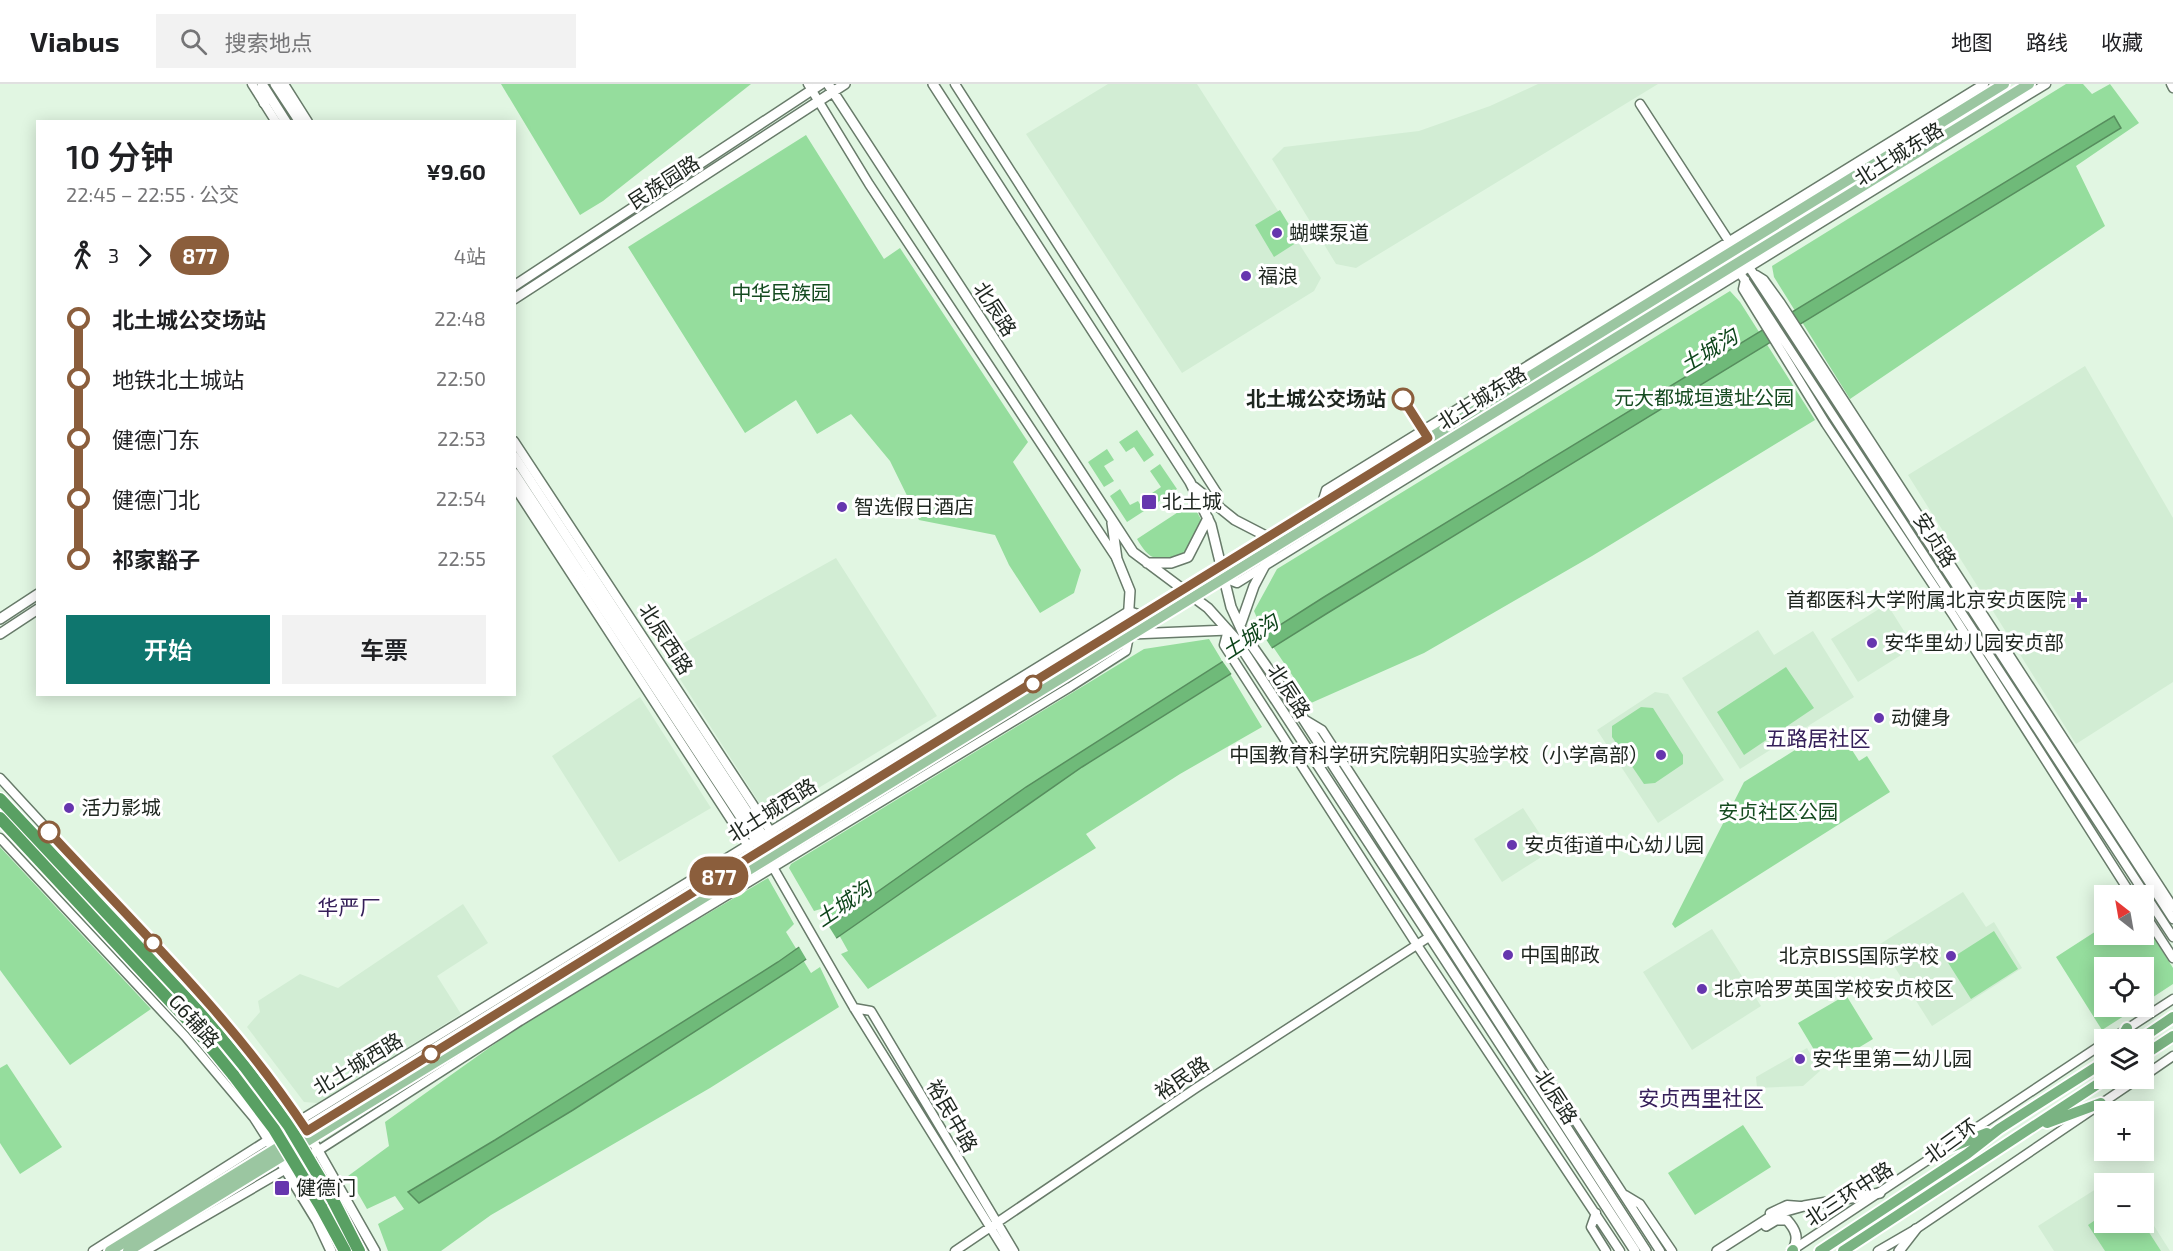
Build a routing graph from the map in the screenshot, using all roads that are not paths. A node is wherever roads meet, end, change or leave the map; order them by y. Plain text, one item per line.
1 (252, 84) edge
2 (262, 84) edge
3 (821, 84) edge
4 (845, 84) edge
5 (933, 84) edge
6 (955, 84) edge
7 (1984, 84) edge
8 (2004, 84) edge
9 (2029, 84) edge
10 (2046, 84) edge
11 (280, 86) edge
12 (810, 88) edge
13 (830, 88) edge
14 (819, 101) junction
15 (264, 103) junction
16 (1640, 105) dead end
17 (275, 120) edge
18 (285, 120) edge
19 (299, 120) edge
20 (306, 120) edge
21 (1831, 178) junction
22 (1848, 180) junction
23 (1731, 245) junction
24 (1744, 269) junction
25 (516, 285) edge
26 (516, 298) edge
27 (1790, 341) junction
28 (1800, 363) junction
29 (1799, 381) junction
30 (1428, 439) junction
31 (516, 444) edge
32 (516, 459) edge
33 (516, 476) edge
34 (1191, 484) junction
35 (516, 489) edge
36 (1218, 506) junction
37 (1208, 518) junction
38 (1112, 521) junction
39 (1266, 536) junction
40 (1275, 546) junction
41 (1117, 559) junction
42 (1147, 563) junction
43 (1221, 564) junction
44 (1267, 565) junction
45 (1224, 578) junction
46 (1182, 588) junction
47 (36, 595) edge
48 (1193, 596) junction
49 (36, 610) edge
50 (1129, 611) junction
51 (1141, 615) junction
52 (0, 619) edge
53 (1128, 623) junction
54 (1228, 630) junction
55 (1240, 631) junction
56 (0, 634) edge
57 (1131, 635) junction
58 (2016, 673) junction
59 (2009, 702) junction
60 (2022, 704) junction
61 (1302, 717) junction
62 (701, 765) junction
63 (0, 778) edge
64 (0, 800) edge
65 (0, 818) edge
66 (2112, 827) junction
67 (2122, 829) junction
68 (0, 838) edge
69 (2110, 838) junction
70 (764, 847) junction
71 (2109, 860) junction
72 (2125, 885) edge
73 (2173, 907) edge
74 (2173, 919) edge
75 (807, 924) joint
76 (2154, 929) edge
77 (1429, 937) junction
78 (2173, 937) edge
79 (2163, 943) junction
80 (1417, 945) junction
81 (2173, 948) edge
82 (2173, 958) edge
83 (2173, 999) edge
84 (854, 1008) junction
85 (2173, 1017) edge
86 (2127, 1028) edge
87 (2154, 1030) edge
88 (2173, 1036) edge
89 (2154, 1048) edge
90 (2094, 1050) edge
91 (2173, 1056) edge
92 (2094, 1068) edge
93 (2154, 1069) edge
94 (2094, 1087) edge
95 (2122, 1089) edge
96 (281, 1093) junction
97 (2104, 1101) edge
98 (2094, 1106) edge
99 (2094, 1108) edge
100 (254, 1118) junction
101 (300, 1120) junction
102 (2035, 1128) junction
103 (1999, 1129) junction
104 (310, 1136) junction
105 (268, 1140) junction
106 (1949, 1148) junction
107 (319, 1150) junction
108 (280, 1160) junction
109 (333, 1173) junction
110 (300, 1193) junction
111 (1880, 1193) junction
112 (1623, 1194) junction
113 (1804, 1206) junction
114 (1596, 1213) junction
115 (993, 1225) junction
116 (1916, 1229) junction
117 (93, 1251) edge
118 (110, 1251) edge
119 (128, 1251) edge
120 (145, 1251) edge
121 (331, 1251) edge
122 (345, 1251) edge
123 (359, 1251) edge
124 (375, 1251) edge
125 (955, 1251) edge
126 (1005, 1251) edge
127 (1014, 1251) edge
128 (1605, 1251) edge
129 (1620, 1251) edge
130 (1635, 1251) edge
131 (1646, 1251) edge
132 (1660, 1251) edge
133 (1672, 1251) edge
134 (1711, 1251) edge
135 (1717, 1251) edge
136 (1726, 1251) edge
137 (1792, 1251) edge
138 (1820, 1251) edge
139 (1843, 1251) edge
140 (1878, 1251) edge
141 (1899, 1251) edge

1 - 15 street
2 - 15 main road
2 - 18 main road
3 - 12 main road, 民族园路
4 - 13 main road, 民族园路
5 - 34 main road, 北辰路
6 - 36 street
7 - 21 street, 北土城东路
8 - 22 main road, 北土城东路
9 - 24 main road, 北土城东路
10 - 24 street, 北土城东路
11 - 19 main road
11 - 20 street
12 - 14 street, 北辰路
12 - 25 main road, 民族园路
13 - 14 main road, 民族园路
13 - 38 main road, 北辰路
14 - 26 main road, 民族园路
14 - 41 street, 北辰路
15 - 17 street
16 - 23 street
21 - 22 main road
21 - 23 street, 北土城东路
22 - 23 main road, 北土城东路
23 - 24 street
23 - 30 main road, 北土城东路
24 - 27 street, 安贞路
24 - 27 street, 安贞路
24 - 30 main road, 北土城东路
24 - 44 street, 北土城东路
27 - 28 street, 安贞路
27 - 29 street, 安贞路
27 - 58 street, 安贞路
28 - 29 street
28 - 60 street, 安贞路
29 - 59 street, 安贞路
30 - 39 main road, 北土城东路
30 - 40 main road, 北土城东路
31 - 70 street, 北辰西路
32 - 70 main road, 北辰西路
33 - 62 main road, 北辰西路
34 - 36 main road
34 - 37 main road, 北辰路
35 - 62 street, 北辰西路
36 - 39 main road
37 - 42 main road
37 - 43 main road, 北辰路
38 - 41 main road
38 - 42 main road, 北辰路
39 - 43 main road, 北土城东路
40 - 44 main road
40 - 45 main road, 北土城东路
41 - 50 main road
42 - 46 main road, 北辰路
43 - 45 main road, 北辰路
43 - 46 main road, 北土城东路
44 - 45 street, 北土城东路
44 - 55 main road
45 - 48 main road, 北土城西路
45 - 55 main road, 北辰路
46 - 48 main road, 北辰路
46 - 51 main road, 北土城西路
47 - 52 main road
48 - 54 main road, 北辰路
48 - 57 main road, 北土城西路
49 - 56 main road
50 - 51 street
50 - 53 main road
50 - 70 street, 北土城西路
51 - 53 main road, 北土城西路
53 - 70 main road, 北土城西路
54 - 55 main road, 北辰路
54 - 57 main road
54 - 80 street, 北辰路
55 - 61 main road, 北辰路
55 - 77 main road, 北辰路
57 - 70 main road, 北土城西路
58 - 66 street, 安贞路
58 - 67 street, 安贞路
59 - 60 street
59 - 71 street, 安贞路
60 - 69 street, 安贞路
61 - 112 street, 北辰路
61 - 131 main road, 北辰路
62 - 70 main road, 北辰西路
63 - 96 street, G6辅路
64 - 123 highway, bridge
65 - 122 highway, bridge
66 - 67 street
66 - 74 street, 安贞路
67 - 73 street, 安贞路
68 - 100 street, G6辅路
69 - 71 street
69 - 78 street, 安贞路
70 - 75 street, 北辰西路
70 - 101 street, 北土城西路
70 - 104 main road, 北土城西路
70 - 107 street, 北土城西路
71 - 72 street, 安贞路
75 - 84 street, 裕民中路
76 - 79 street
77 - 80 street, 裕民路
77 - 130 main road, 北辰路
79 - 81 street
79 - 82 street
80 - 114 street, 北辰路
80 - 115 street, 裕民路
83 - 86 street
84 - 115 street, 裕民中路
84 - 115 street, 裕民中路
85 - 87 highway
88 - 89 highway
90 - 106 street, 北三环中路
91 - 93 street
92 - 103 highway, 北三环
94 - 102 highway, 北三环
95 - 97 street
96 - 100 street
96 - 101 street, G6辅路
98 - 102 highway
99 - 116 street
100 - 105 street, G6辅路
101 - 104 street, G6辅路
101 - 105 street, 北土城西路
102 - 139 highway, 北三环
103 - 106 highway
103 - 138 highway, 北三环
104 - 107 main road, G6辅路
104 - 108 main road, 北土城西路
105 - 108 street, G6辅路
105 - 117 street
106 - 111 street, 北三环中路
107 - 108 street, 北土城西路
107 - 109 main road, G6辅路
108 - 110 main road, G6辅路
108 - 118 main road
108 - 119 main road
108 - 120 street
109 - 110 street
109 - 124 main road, G6辅路
110 - 121 main road, G6辅路
111 - 113 main road
111 - 137 street, 北三环中路
112 - 132 street, 北辰路
112 - 133 street
113 - 134 street
113 - 135 main road
114 - 128 street
114 - 129 street, 北辰路
115 - 125 street, 裕民路
115 - 126 street, 裕民中路
115 - 127 street, 裕民中路
116 - 140 street
116 - 141 main road
136 - 137 main road

